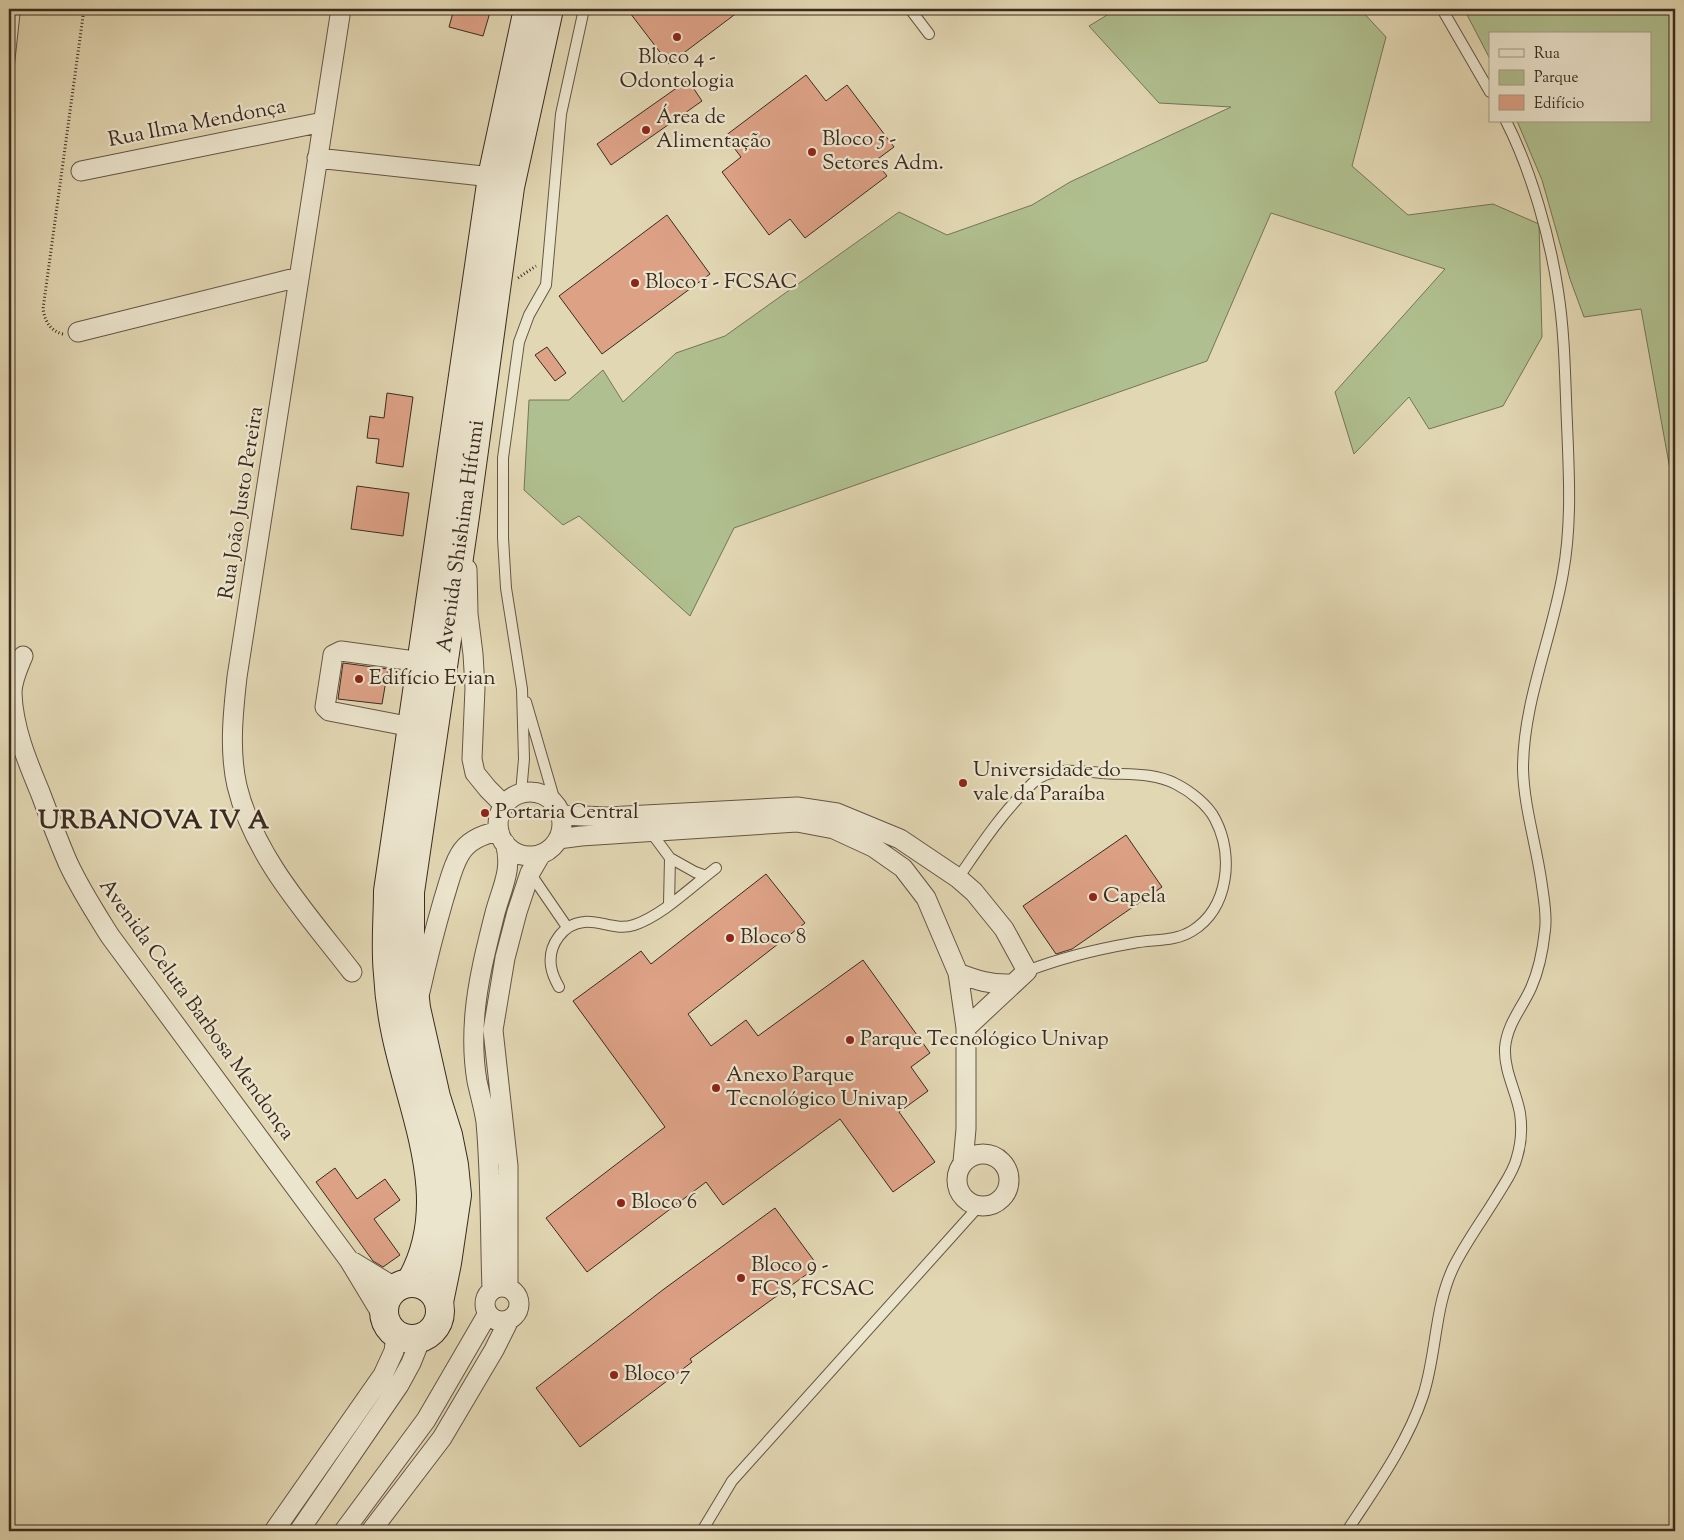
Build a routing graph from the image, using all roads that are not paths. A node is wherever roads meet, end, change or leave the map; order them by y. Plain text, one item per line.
1 (15, 9) edge
2 (341, 9) edge
3 (528, 9) edge
4 (549, 9) edge
5 (584, 9) edge
6 (910, 9) edge
7 (1442, 9) edge
8 (929, 34) dead end
9 (9, 64) edge
10 (1489, 90) edge
11 (323, 122) junction
12 (1507, 122) edge
13 (317, 158) junction
14 (81, 171) dead end
15 (492, 177) junction
16 (299, 277) junction
17 (78, 332) road end
18 (465, 516) junction
19 (23, 656) dead end
20 (422, 662) junction
21 (522, 689) junction
22 (412, 727) junction
23 (521, 793) junction
24 (504, 805) junction
25 (558, 810) junction
26 (650, 832) junction
27 (502, 837) junction
28 (558, 839) junction
29 (541, 854) junction
30 (670, 858) junction
31 (716, 868) dead end
32 (530, 873) junction
33 (706, 876) junction
34 (958, 878) junction
35 (399, 891) junction
36 (669, 904) junction
37 (567, 927) junction
38 (1027, 970) junction
39 (352, 972) dead end
40 (958, 973) junction
41 (1011, 984) junction
42 (559, 987) dead end
43 (416, 1008) junction
44 (966, 1028) junction
45 (966, 1129) junction
46 (987, 1154) junction
47 (963, 1162) junction
48 (979, 1206) junction
49 (350, 1260) junction
50 (403, 1286) junction
51 (500, 1289) junction
52 (438, 1302) junction
53 (487, 1315) junction
54 (509, 1320) junction
55 (401, 1330) junction
56 (274, 1531) edge
57 (298, 1531) edge
58 (344, 1531) edge
59 (371, 1531) edge
60 (702, 1531) edge
61 (1347, 1531) edge

1 - 9 lane
2 - 11 street, Rua João Justo Pereira
3 - 15 street, Avenida Shishima Hifumi
4 - 18 street, Avenida Shishima Hifumi
5 - 21 lane
6 - 8 lane
7 - 10 lane
11 - 13 street, Rua João Justo Pereira
11 - 14 street, Rua Ilma Mendonça
12 - 61 lane
13 - 15 street
13 - 16 street, Rua João Justo Pereira
15 - 20 street, Avenida Shishima Hifumi
16 - 17 street
16 - 39 street, Rua João Justo Pereira
18 - 24 street
18 - 35 street, Avenida Shishima Hifumi
19 - 49 street, Avenida Celuta Barbosa Mendonça
20 - 22 street, Avenida Shishima Hifumi
20 - 22 street
21 - 23 lane
21 - 25 lane
22 - 35 street, Avenida Shishima Hifumi
23 - 24 street
23 - 25 street
24 - 27 street
25 - 28 street
25 - 34 street
26 - 28 street
26 - 30 lane
26 - 40 street
27 - 29 street
27 - 43 street
27 - 51 street
28 - 29 street
29 - 32 street
30 - 33 lane
30 - 36 lane
31 - 33 lane
32 - 37 lane
32 - 51 street
33 - 36 lane
34 - 38 street
34 - 38 lane
35 - 43 street, Avenida Shishima Hifumi
35 - 50 street, Avenida Shishima Hifumi
36 - 37 lane
37 - 42 lane
38 - 41 street
40 - 41 street
40 - 44 street
41 - 44 street
43 - 52 street, Avenida Shishima Hifumi
44 - 45 street
45 - 46 street
45 - 47 street
46 - 47 street
46 - 48 street
47 - 48 street
48 - 60 lane
49 - 50 street, Avenida Celuta Barbosa Mendonça
49 - 55 street, Avenida Celuta Barbosa Mendonça
50 - 52 street
50 - 55 street
51 - 53 street
51 - 54 street
52 - 55 street
53 - 54 street
53 - 58 street
54 - 59 street
55 - 56 street
55 - 57 street

